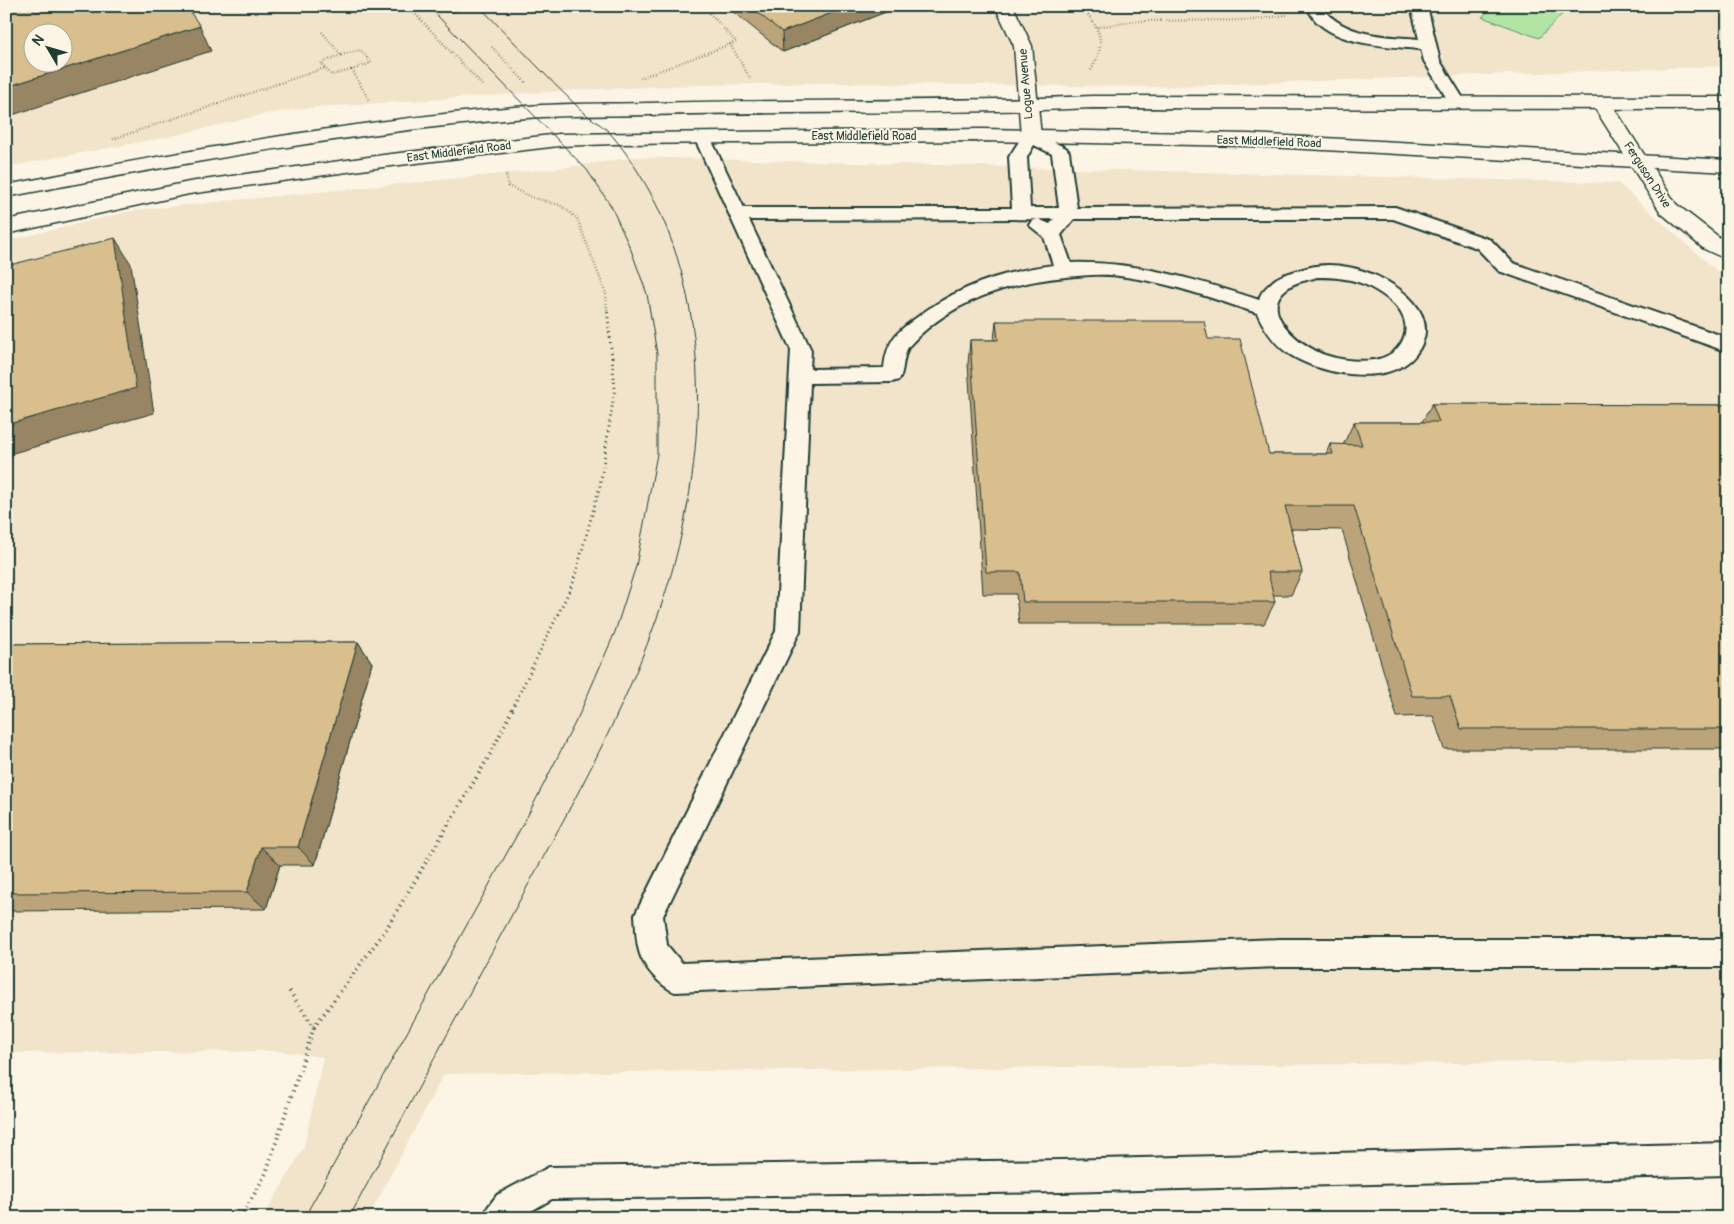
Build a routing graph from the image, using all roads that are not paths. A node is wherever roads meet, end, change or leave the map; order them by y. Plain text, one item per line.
1 (1004, 6) edge
2 (1419, 6) edge
3 (1314, 9) edge
4 (1428, 45) junction
5 (1458, 103) junction
6 (1602, 104) junction
7 (1728, 104) edge
8 (1027, 105) junction
9 (1031, 136) junction
10 (702, 137) junction
11 (189, 156) junction
12 (1638, 162) junction
13 (1728, 166) edge
14 (189, 188) junction
15 (6, 191) edge
16 (1021, 213) junction
17 (1070, 213) junction
18 (738, 214) junction
19 (6, 227) edge
20 (1052, 234) junction
21 (1728, 253) edge
22 (1066, 271) junction
23 (1267, 309) junction
24 (1728, 345) edge
25 (800, 376) junction
26 (1728, 953) edge
27 (1728, 1159) edge
28 (499, 1218) edge

1 - 8 main road, Logue Avenue
2 - 4 lane
3 - 4 lane
4 - 5 lane
5 - 6 main road
5 - 8 main road
6 - 7 main road
6 - 12 main road, Ferguson Drive
8 - 9 main road, Logue Avenue
8 - 11 main road
9 - 10 main road, East Middlefield Road
9 - 12 main road, East Middlefield Road
9 - 16 lane
9 - 17 lane
10 - 14 main road, East Middlefield Road
10 - 18 lane
11 - 14 main road
11 - 15 main road
12 - 13 main road, East Middlefield Road
12 - 21 main road, Ferguson Drive
14 - 19 main road, East Middlefield Road
16 - 17 lane
16 - 18 lane
16 - 20 lane
17 - 20 lane
17 - 24 lane
18 - 25 lane
20 - 22 lane
22 - 23 lane
22 - 25 lane
23 - 23 lane
25 - 26 lane
27 - 28 lane

